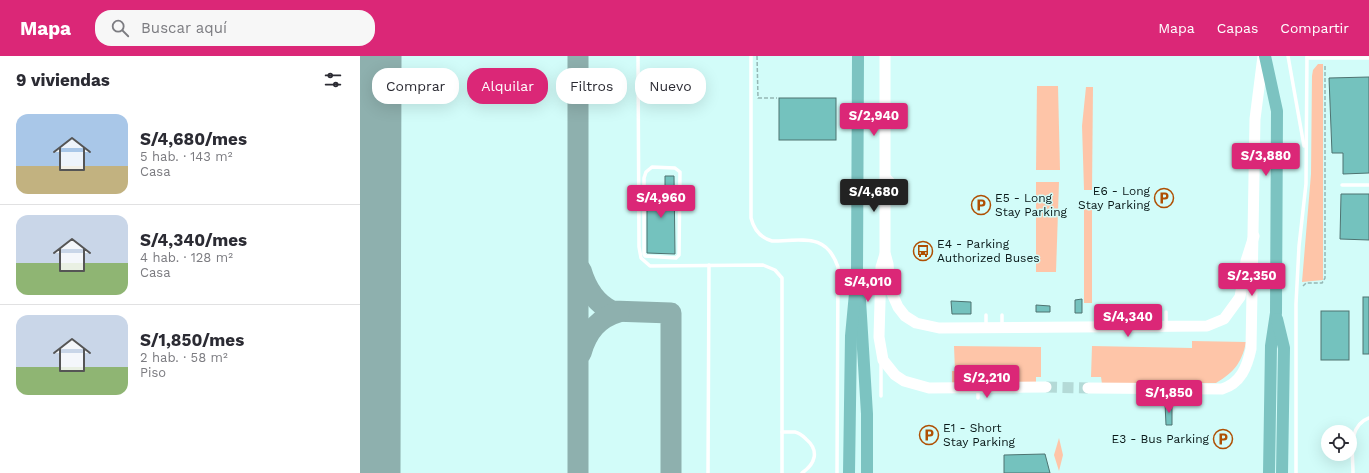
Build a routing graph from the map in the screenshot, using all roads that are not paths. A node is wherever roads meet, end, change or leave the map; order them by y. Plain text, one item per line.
1 (638, 56) edge
2 (751, 56) edge
3 (858, 56) edge
4 (885, 56) edge
5 (1264, 56) edge
6 (1288, 56) edge
7 (1307, 57) edge
8 (1369, 58) edge
9 (1306, 155) junction
10 (886, 173) junction
11 (1342, 185) dead end
12 (1369, 185) edge
13 (900, 187) dead end
14 (639, 211) junction
15 (644, 211) junction
16 (1254, 236) junction
17 (885, 253) junction
18 (708, 265) junction
19 (857, 272) junction
20 (1146, 312) dead end
21 (1166, 312) dead end
22 (1276, 314) junction
23 (986, 315) dead end
24 (1002, 315) dead end
25 (1147, 326) junction
26 (1166, 326) junction
27 (986, 327) junction
28 (1002, 327) junction
29 (881, 355) junction
30 (1046, 387) tunnel mouth
31 (1088, 388) tunnel mouth
32 (881, 396) dead end
33 (1369, 418) edge
34 (782, 432) junction
35 (708, 473) edge
36 (782, 473) edge
37 (802, 473) edge
38 (837, 473) edge
39 (849, 473) edge
40 (867, 473) edge
41 (1269, 473) edge
42 (1282, 473) edge
43 (1296, 473) edge
44 (1353, 473) edge

1 - 14 lane
2 - 38 lane
3 - 19 main road
4 - 10 main road
5 - 16 main road
5 - 22 main road
6 - 9 lane
7 - 8 lane
7 - 9 lane
9 - 43 lane
10 - 13 lane
10 - 17 main road
11 - 12 lane
14 - 15 lane
14 - 18 lane
15 - 15 lane
16 - 26 main road
16 - 31 main road
17 - 27 main road
17 - 29 main road
18 - 34 lane
18 - 35 lane
19 - 39 main road
19 - 40 main road
20 - 25 lane
21 - 26 lane
22 - 41 main road
22 - 42 main road
23 - 27 lane
24 - 28 lane
25 - 26 main road
25 - 28 main road
27 - 28 main road
29 - 30 main road
29 - 32 lane
33 - 44 lane
34 - 36 lane
34 - 37 lane

